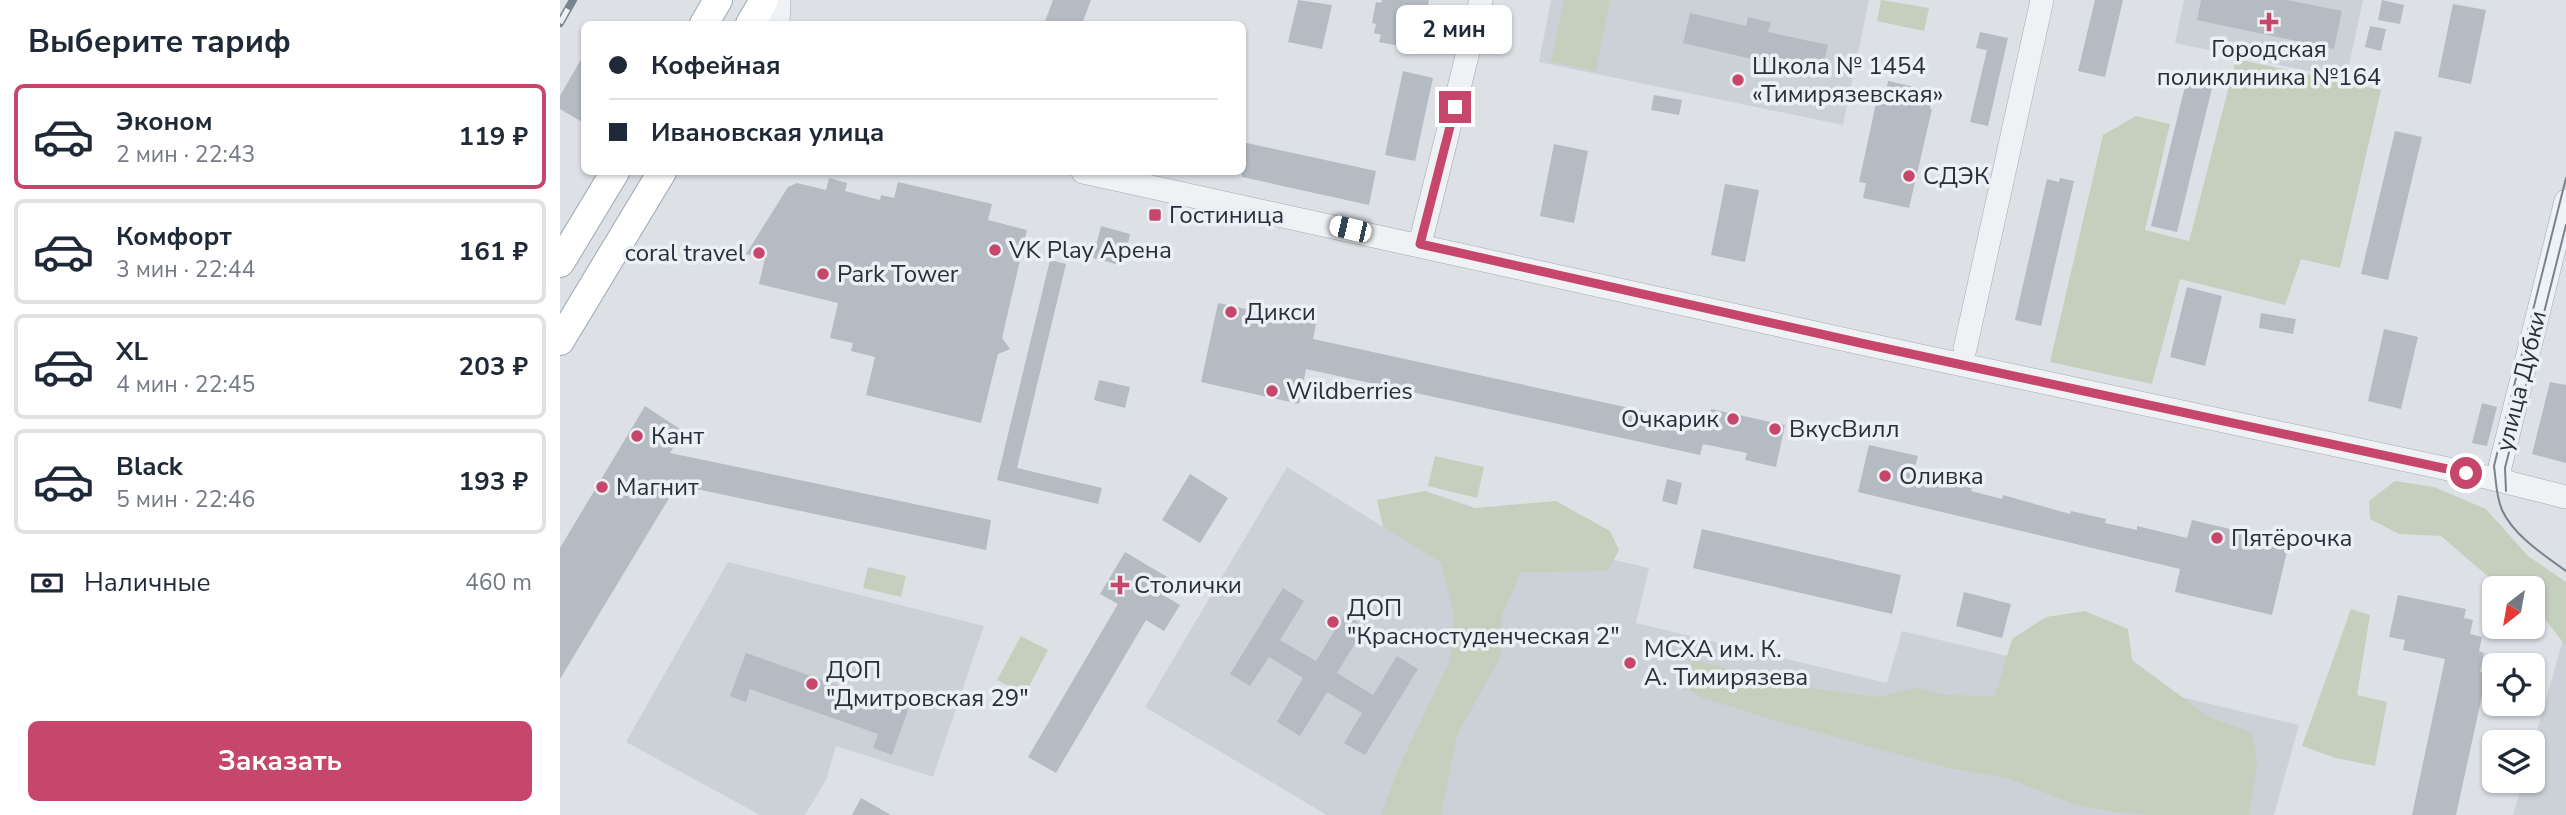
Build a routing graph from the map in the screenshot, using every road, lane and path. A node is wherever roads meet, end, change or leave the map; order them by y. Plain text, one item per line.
1 (718, 0) edge
2 (764, 0) edge
3 (779, 0) edge
4 (1481, 0) edge
5 (2042, 0) edge
6 (706, 21) edge
7 (752, 21) edge
8 (778, 21) edge
9 (613, 175) edge
10 (660, 175) edge
11 (1097, 175) edge
12 (2566, 201) edge
13 (1420, 244) junction
14 (560, 263) edge
15 (560, 341) edge
16 (1965, 349) dead end
17 (2500, 480) junction
18 (2566, 497) edge

1 - 6 main road
2 - 7 main road
3 - 8 street
4 - 13 street
5 - 16 street
9 - 14 main road
10 - 15 main road
11 - 13 street
12 - 17 street, улица Дубки
13 - 17 street
17 - 18 street

